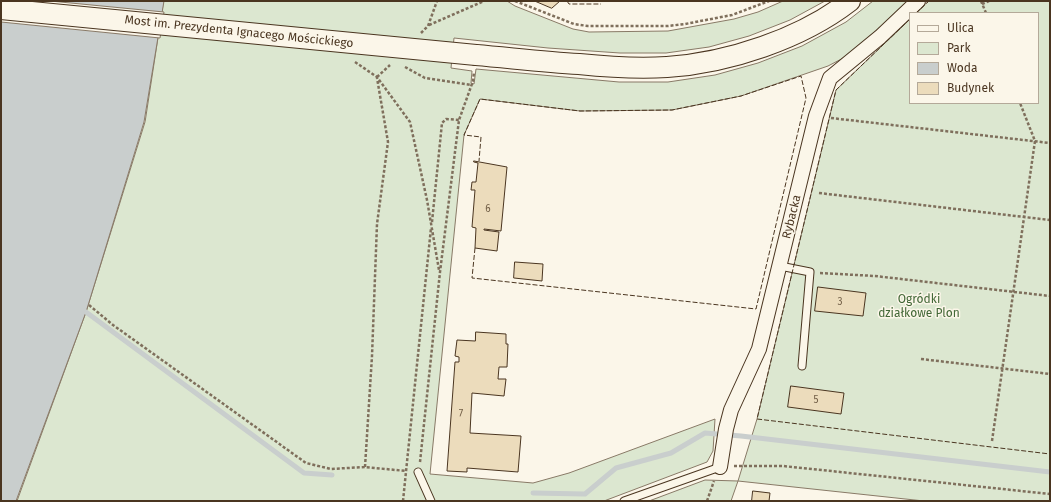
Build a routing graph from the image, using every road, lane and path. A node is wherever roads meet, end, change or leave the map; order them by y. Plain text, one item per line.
1 (484, 1) edge
2 (515, 1) edge
3 (769, 1) edge
4 (850, 1) edge
5 (918, 1) edge
6 (989, 1) edge
7 (981, 2) edge
8 (1, 9) edge
9 (986, 12) edge
10 (428, 26) dead end
11 (399, 64) dead end
12 (474, 81) dead end
13 (472, 85) junction
14 (1020, 104) edge
15 (830, 118) dead end
16 (459, 120) junction
17 (1035, 141) junction
18 (1050, 143) edge
19 (819, 193) dead end
20 (1024, 217) junction
21 (1050, 220) edge
22 (432, 225) junction
23 (780, 266) junction
24 (440, 272) junction
25 (810, 272) junction
26 (1014, 291) junction
27 (1050, 296) edge
28 (89, 305) dead end
29 (922, 359) dead end
30 (802, 366) dead end
31 (1004, 368) junction
32 (1050, 374) edge
33 (992, 442) dead end
34 (365, 467) junction
35 (720, 467) junction
36 (407, 471) junction
37 (418, 472) joint
38 (1050, 494) edge
39 (403, 501) edge
40 (431, 501) edge
41 (624, 501) edge
42 (706, 501) edge

1 - 10 path
2 - 3 path
4 - 8 main road, Most im. Prezydenta Ignacego Mościckiego, bridge
5 - 23 street, Rybacka
6 - 7 path
7 - 9 path
11 - 13 path
12 - 13 path
13 - 16 path
14 - 17 path
15 - 17 path
16 - 22 path
16 - 24 path
17 - 18 path
17 - 20 path
19 - 20 path
20 - 21 path
20 - 26 path
22 - 24 path
22 - 34 path
22 - 36 path
23 - 25 lane
23 - 35 street, Rybacka
24 - 37 path
25 - 26 path
25 - 30 lane
26 - 27 path
26 - 31 path
28 - 34 path
29 - 31 path
31 - 32 path
31 - 33 path
34 - 36 path
35 - 38 path
35 - 41 lane
35 - 42 path
36 - 39 path
37 - 40 lane

